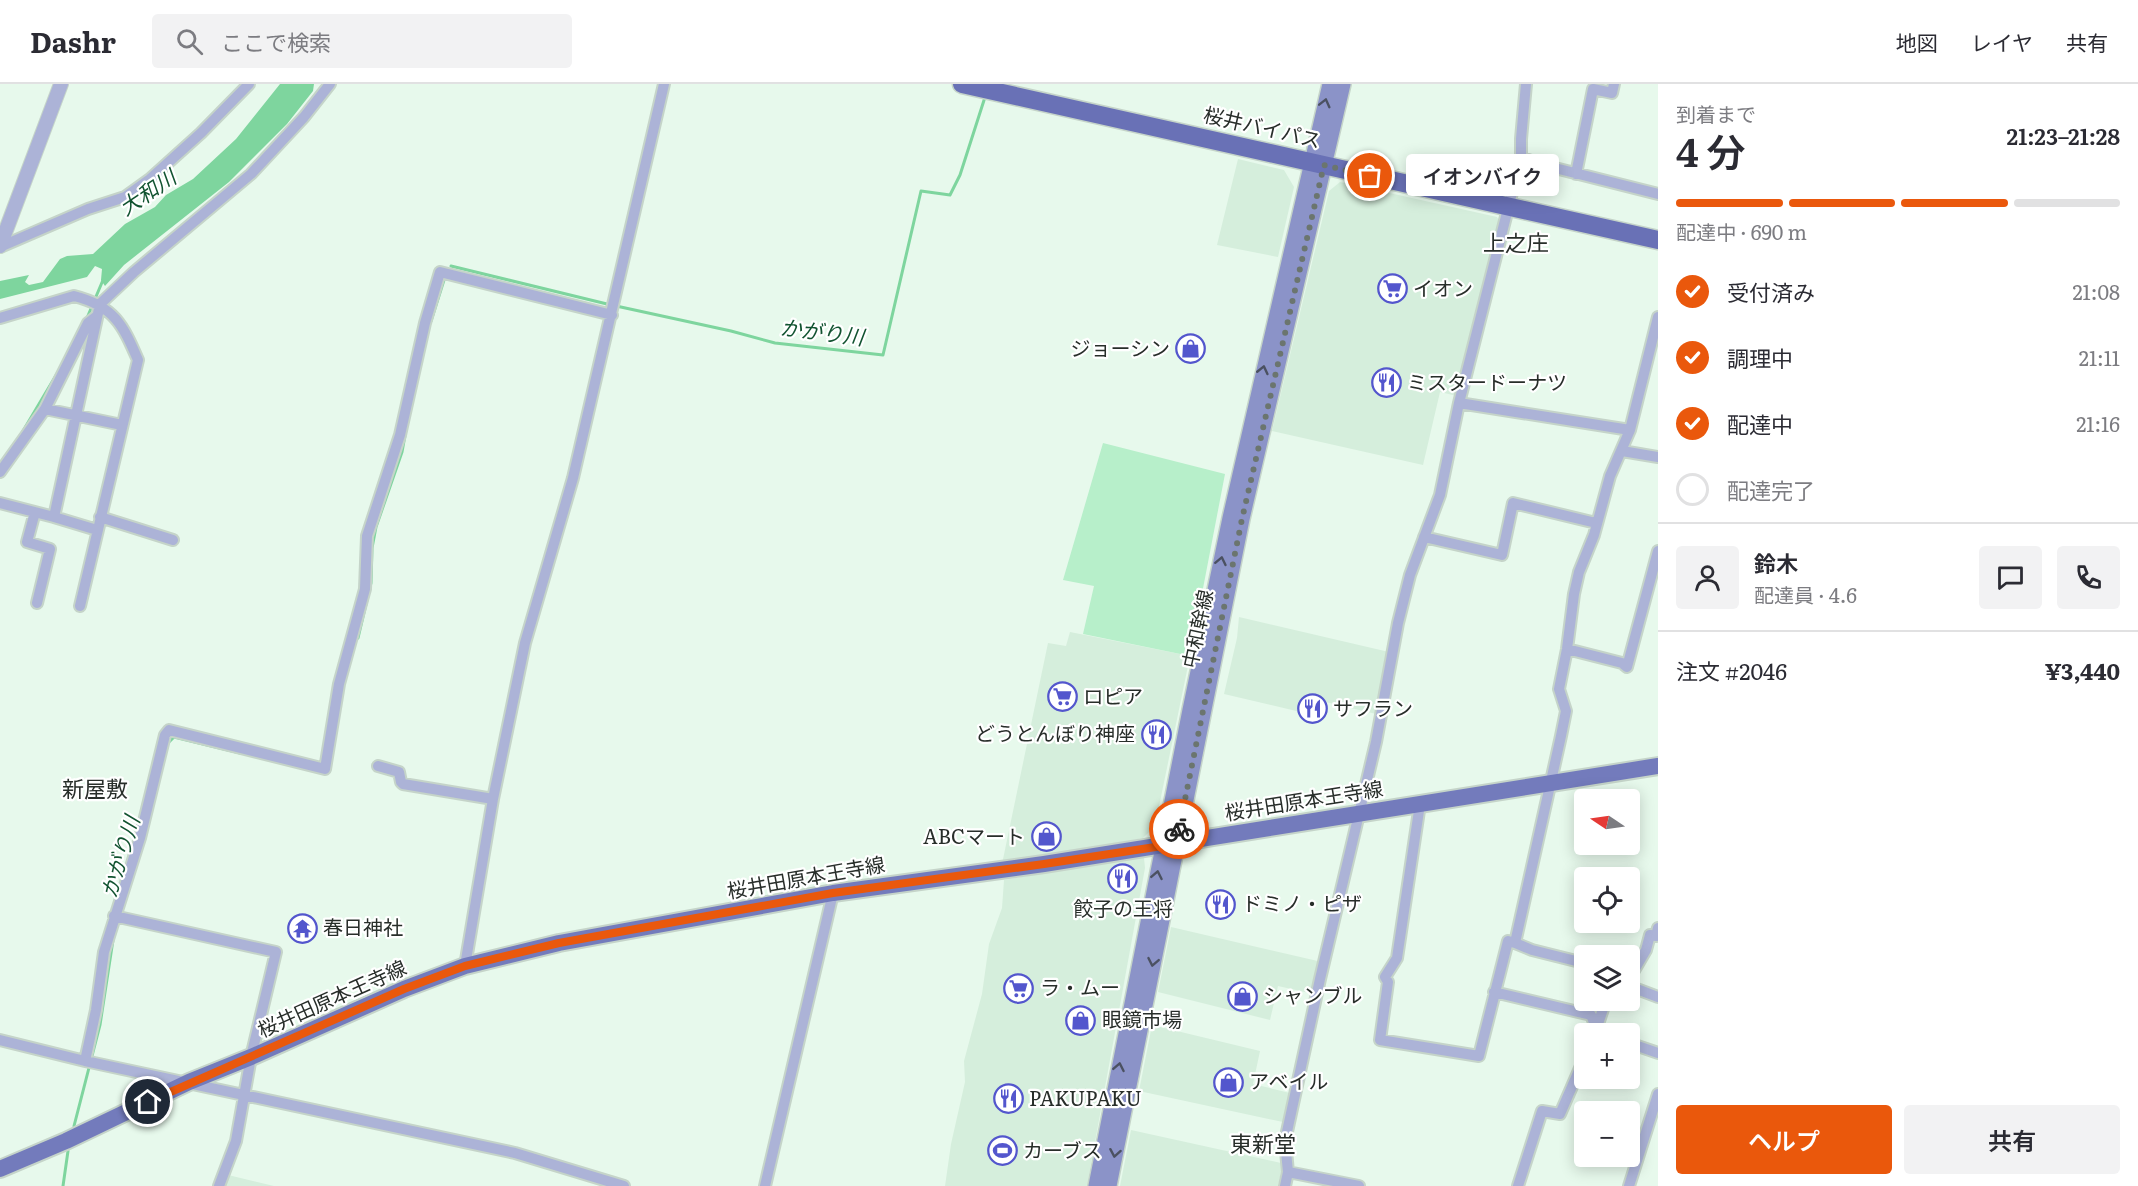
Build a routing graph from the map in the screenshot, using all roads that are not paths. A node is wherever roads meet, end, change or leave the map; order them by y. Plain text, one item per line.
1 (61, 84) edge
2 (249, 84) edge
3 (330, 84) edge
4 (664, 84) edge
5 (1330, 84) edge
6 (1343, 84) edge
7 (1526, 84) edge
8 (1614, 84) edge
9 (970, 86) edge
10 (1521, 157) junction
11 (1317, 164) junction
12 (1576, 174) junction
13 (1658, 194) edge
14 (1508, 206) junction
15 (1658, 240) edge
16 (0, 246) edge
17 (99, 310) junction
18 (612, 315) junction
19 (1658, 317) edge
20 (0, 318) edge
21 (1459, 403) junction
22 (45, 409) junction
23 (76, 416) junction
24 (122, 425) junction
25 (1630, 430) junction
26 (1622, 450) junction
27 (1658, 457) edge
28 (0, 472) edge
29 (0, 503) edge
30 (35, 512) junction
31 (54, 517) junction
32 (100, 517) junction
33 (1596, 523) junction
34 (97, 530) junction
35 (1424, 537) junction
36 (172, 540) dead end
37 (1658, 556) edge
38 (37, 603) dead end
39 (80, 606) dead end
40 (1567, 650) junction
41 (378, 766) dead end
42 (1658, 766) edge
43 (1551, 784) junction
44 (493, 799) junction
45 (1420, 804) junction
46 (1360, 813) junction
47 (1169, 844) junction
48 (833, 893) junction
49 (114, 916) junction
50 (1658, 928) edge
51 (1515, 943) junction
52 (1574, 960) edge
53 (1640, 960) edge
54 (465, 966) junction
55 (1640, 990) edge
56 (1494, 992) junction
57 (1658, 996) edge
58 (1595, 1023) edge
59 (0, 1040) edge
60 (1640, 1047) edge
61 (1658, 1053) edge
62 (251, 1057) junction
63 (85, 1061) junction
64 (189, 1082) junction
65 (1574, 1082) edge
66 (1658, 1094) edge
67 (244, 1095) junction
68 (0, 1170) edge
69 (1288, 1172) junction
70 (219, 1186) edge
71 (624, 1186) edge
72 (765, 1186) edge
73 (1096, 1186) edge
74 (1109, 1186) edge
75 (1285, 1186) edge
76 (1359, 1186) edge
77 (1518, 1186) edge
78 (1629, 1186) edge

1 - 16 street
2 - 16 street
3 - 17 street
4 - 18 street
11 -> 5 main road, 中和幹線
6 - 11 main road, 中和幹線
7 - 10 street
8 - 12 street
9 - 11 highway, 桜井バイパス
10 - 12 street
10 - 14 street
11 - 14 highway, 桜井バイパス
11 - 47 main road, 中和幹線
12 - 13 street
14 - 15 highway, 桜井バイパス
14 - 21 street
17 - 20 street
17 - 22 street
17 - 23 street
17 - 24 street
18 - 44 street
18 - 49 street
19 - 25 street
21 - 25 street
21 - 35 street
22 - 23 street
22 - 28 street
23 - 24 street
23 - 31 street
24 - 32 street
25 - 26 street
26 - 27 street
26 - 33 street
29 - 30 street
30 - 31 street
30 - 38 street
31 - 34 street
32 - 34 street
32 - 36 street
33 - 35 street
33 - 40 street
34 - 39 street
35 - 46 street
37 - 40 street
40 - 43 street
41 - 44 street
42 - 43 main road, 桜井田原本王寺線
43 - 45 main road, 桜井田原本王寺線
43 - 51 street
44 - 54 street
45 - 46 main road, 桜井田原本王寺線
45 - 56 street
46 - 47 main road, 桜井田原本王寺線
46 - 69 street
47 - 48 main road, 桜井田原本王寺線
73 -> 47 main road, 中和幹線
47 -> 74 main road, 中和幹線
48 - 54 main road, 桜井田原本王寺線
48 - 72 street
49 - 62 street
49 - 63 street
50 - 53 street
51 - 52 street
51 - 56 street
54 - 62 main road, 桜井田原本王寺線
55 - 57 street
56 - 58 street
59 - 63 street
60 - 61 street
62 - 64 main road, 桜井田原本王寺線
62 - 67 street
63 - 64 street
64 - 67 street
64 - 68 main road, 桜井田原本王寺線
65 - 77 street
66 - 78 street
67 - 70 street
67 - 71 street
69 - 75 street
69 - 76 street

